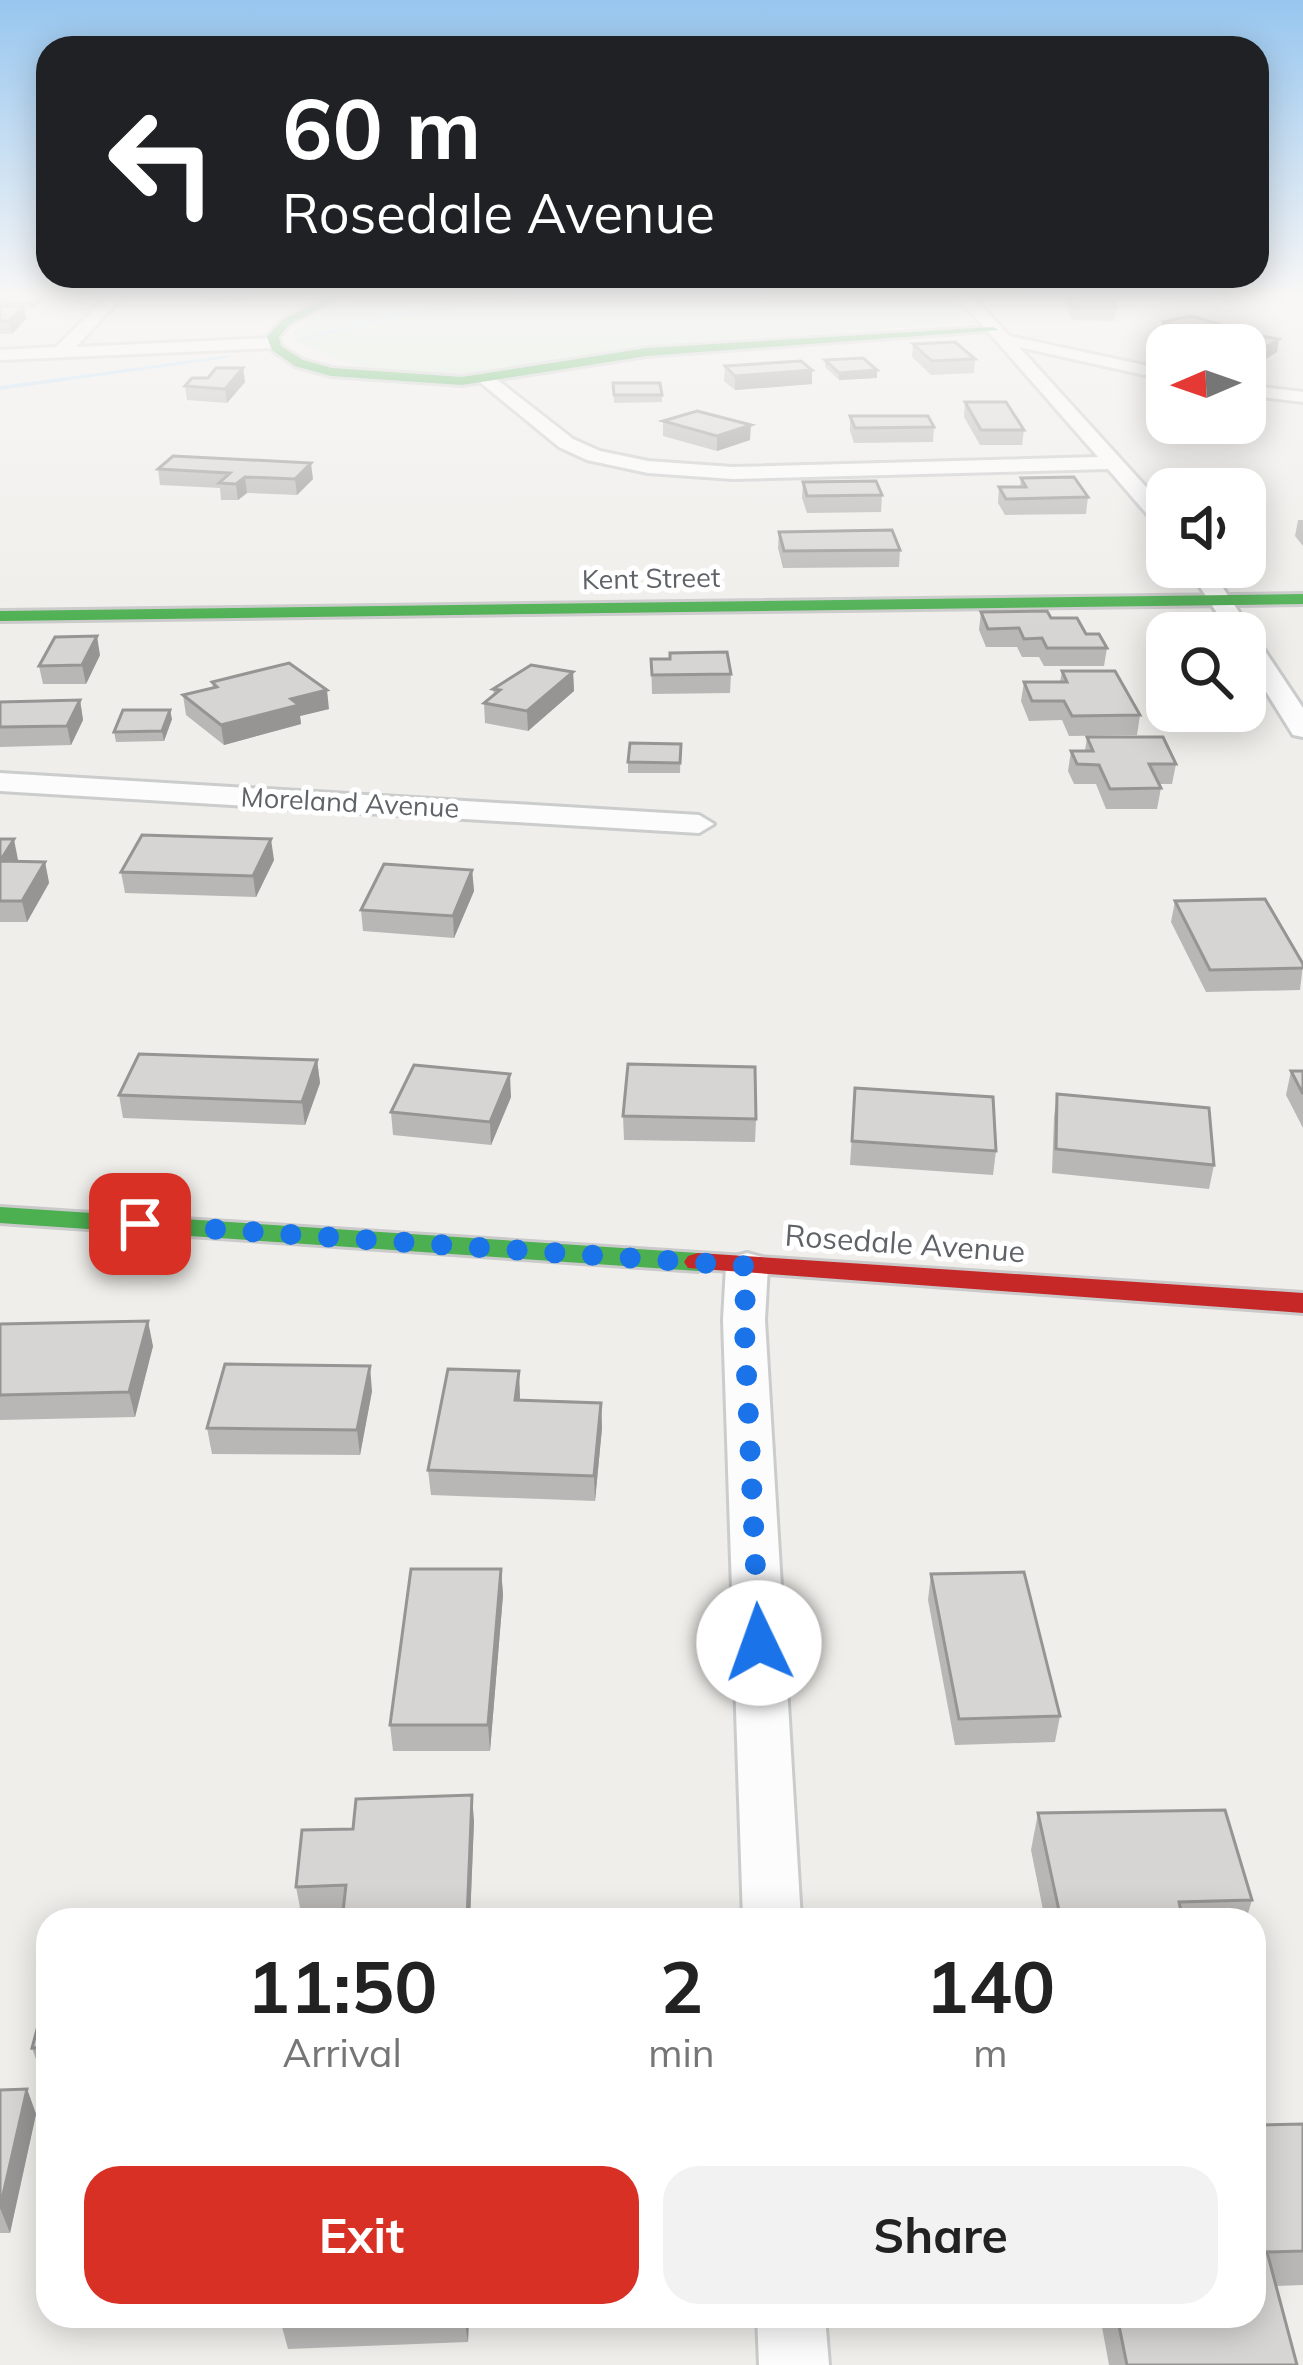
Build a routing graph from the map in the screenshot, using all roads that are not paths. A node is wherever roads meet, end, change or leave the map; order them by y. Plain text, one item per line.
1 (521, 406) edge
2 (1063, 406) edge
3 (1114, 463) junction
4 (1146, 499) edge
5 (1213, 588) edge
6 (1220, 598) junction
7 (1303, 599) edge
8 (1228, 612) edge
9 (0, 616) edge
10 (1266, 672) edge
11 (1303, 729) edge
12 (0, 782) edge
13 (699, 824) dead end
14 (0, 1215) edge
15 (747, 1266) junction
16 (1303, 1303) edge
17 (771, 1908) edge
18 (792, 2328) edge
19 (794, 2365) edge

1 - 3 street
2 - 3 street
3 - 4 street
5 - 6 street
6 - 7 street, Kent Street
6 - 8 street
6 - 9 street, Kent Street
10 - 11 street
12 - 13 street, Moreland Avenue
14 - 15 street, Rosedale Avenue
15 - 16 street, Rosedale Avenue
15 - 17 street
18 - 19 street

